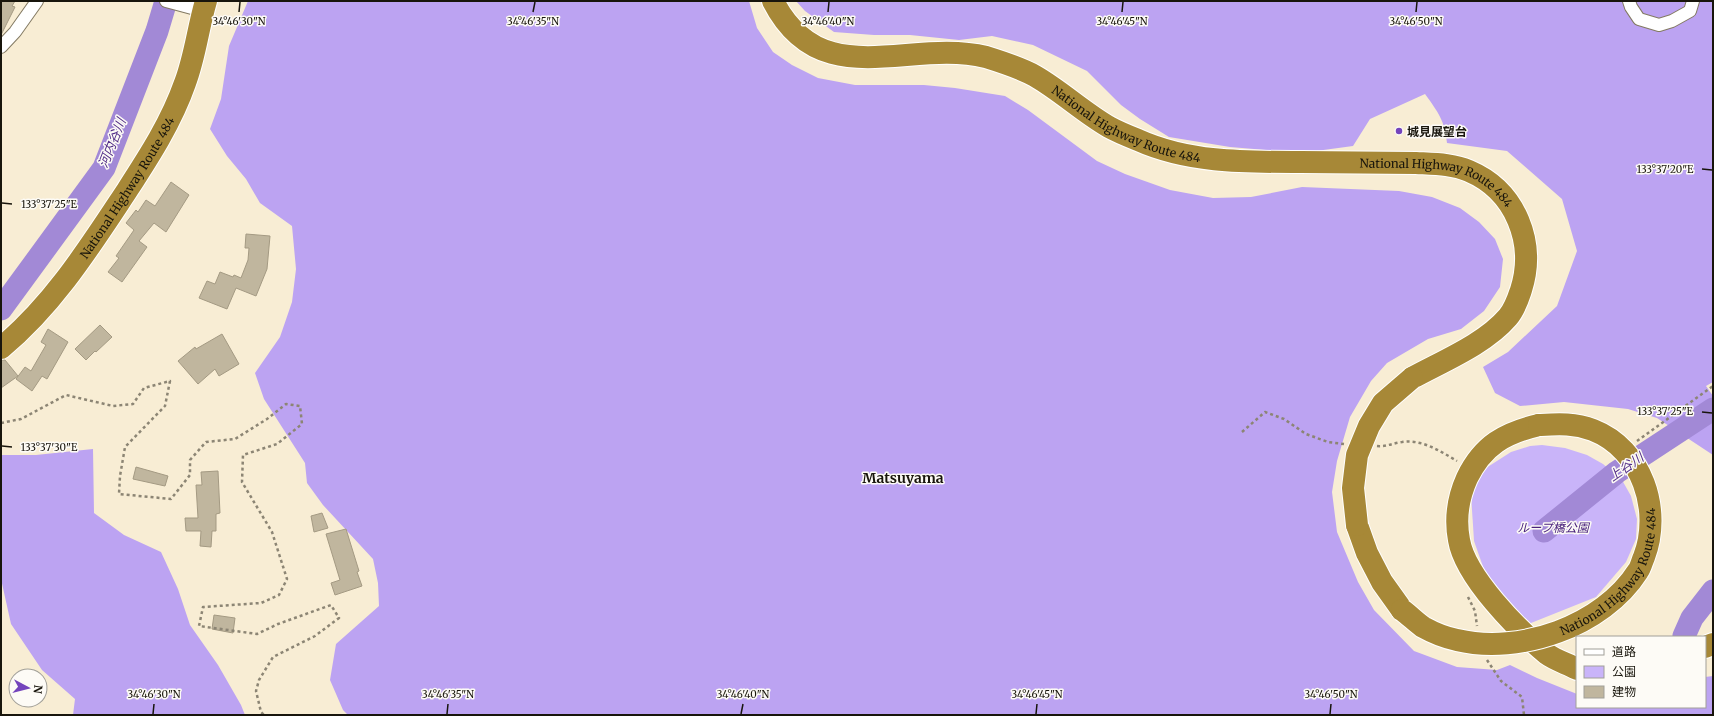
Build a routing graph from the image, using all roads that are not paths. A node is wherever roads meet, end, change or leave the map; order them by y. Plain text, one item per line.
1 (37, 1) edge
2 (773, 1) edge
3 (1630, 1) edge
4 (1694, 1) edge
5 (171, 3) edge
6 (204, 6) edge
7 (1, 47) edge
8 (1, 348) edge
9 (1531, 639) edge
10 (1531, 639) edge
11 (1531, 639) edge
12 (1531, 639) edge
13 (1576, 668) edge

1 - 7 street
2 - 9 highway, National Highway Route 484, bridge
3 - 4 street
5 - 6 street
6 - 8 highway, National Highway Route 484
10 - 11 highway, National Highway Route 484, bridge
12 - 13 highway, National Highway Route 484, bridge

